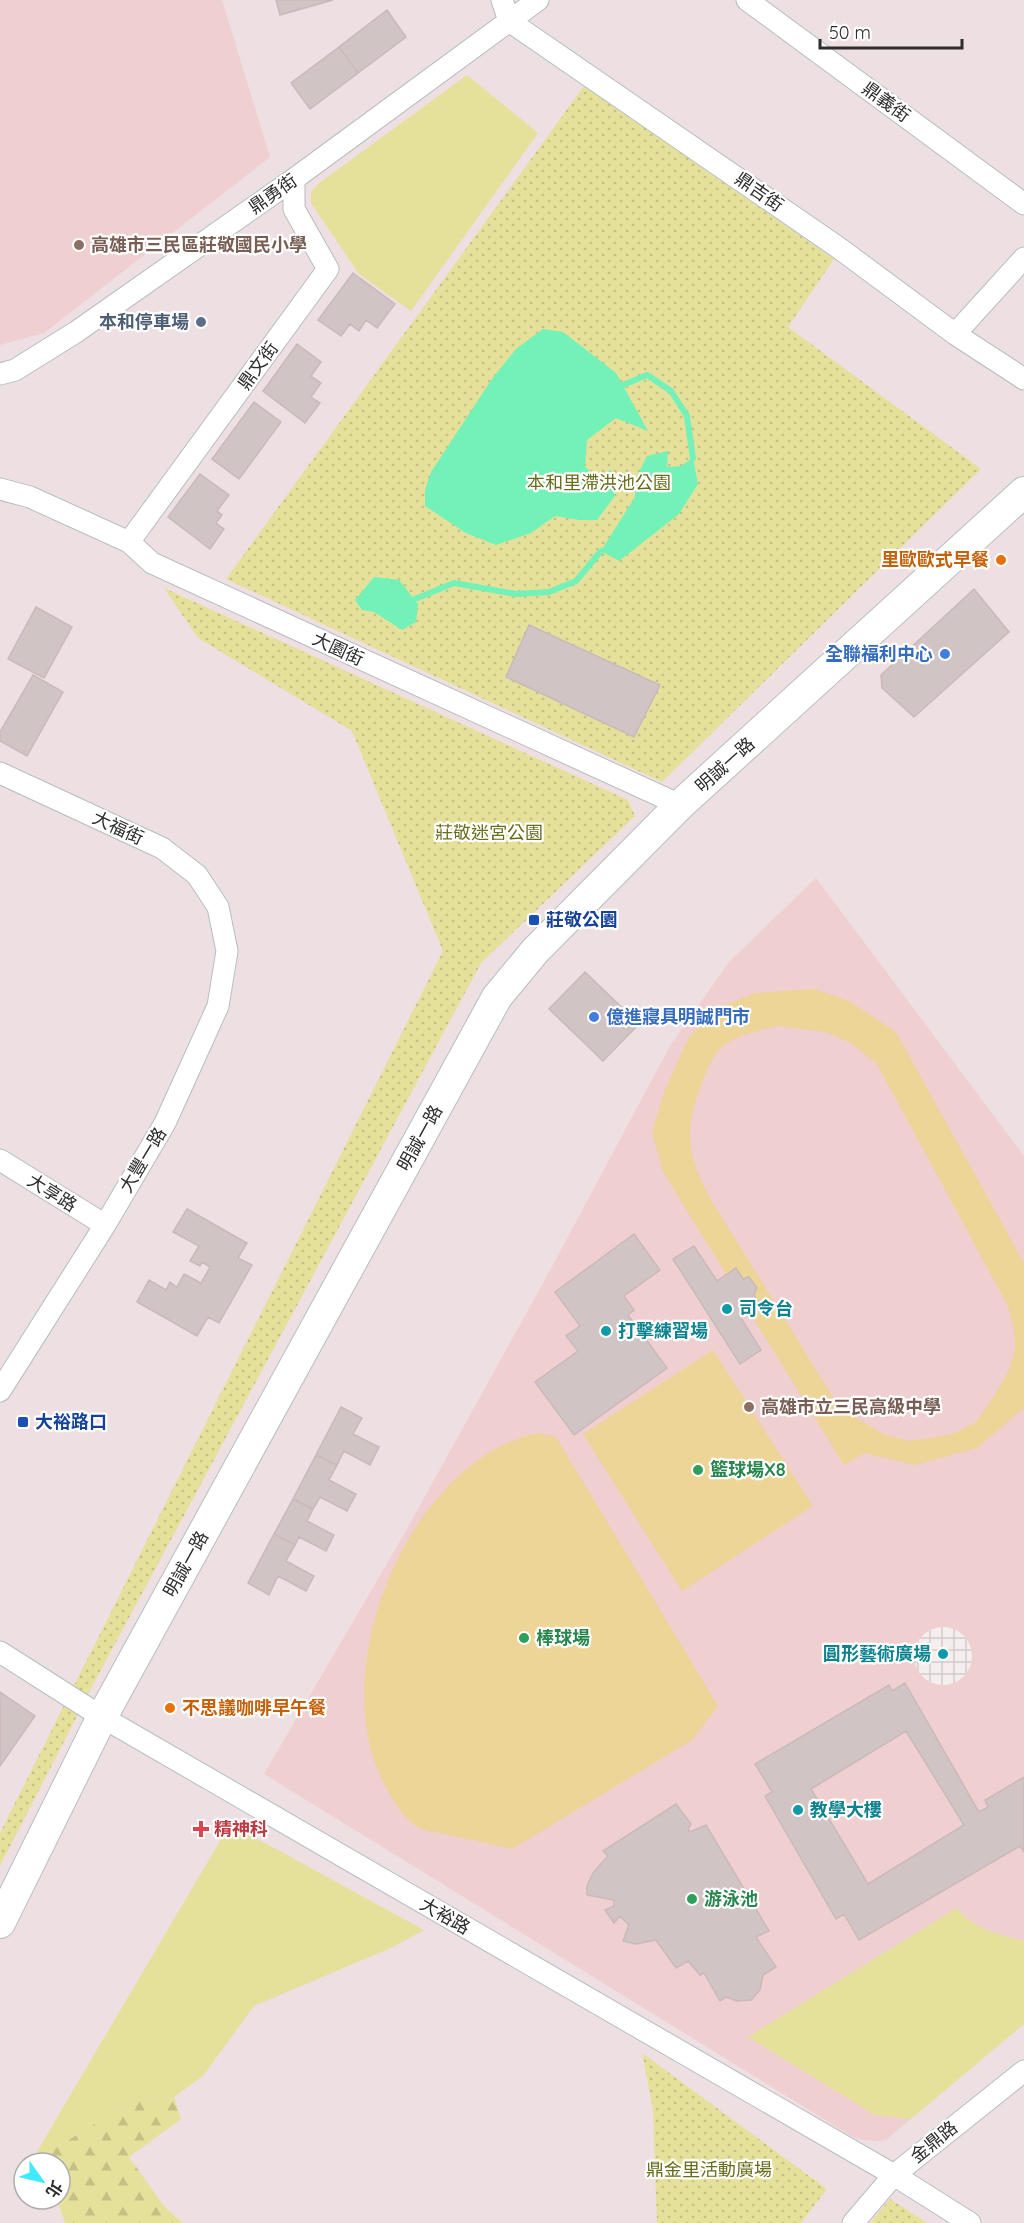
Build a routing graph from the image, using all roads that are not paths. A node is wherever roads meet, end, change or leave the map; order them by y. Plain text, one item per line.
1 (502, 0) edge
2 (538, 0) edge
3 (747, 0) edge
4 (509, 21) junction
5 (294, 179) junction
6 (1024, 204) edge
7 (1024, 258) edge
8 (955, 334) junction
9 (0, 374) edge
10 (1024, 379) edge
11 (0, 489) edge
12 (1024, 492) edge
13 (129, 542) junction
14 (0, 773) edge
15 (680, 805) junction
16 (218, 907) joint
17 (0, 1160) edge
18 (105, 1225) junction
19 (0, 1391) edge
20 (0, 1652) edge
21 (102, 1717) junction
22 (0, 1923) edge
23 (1024, 2071) edge
24 (894, 2175) junction
25 (853, 2223) edge
26 (970, 2223) edge

1 - 4 street
2 - 4 street, 鼎勇街
3 - 6 street, 鼎義街
4 - 5 street, 鼎勇街
4 - 8 street, 鼎吉街
5 - 9 street, 鼎勇街
5 - 13 street, 鼎文街
7 - 8 street
8 - 10 street, 鼎吉街
11 - 13 street, 大園街
12 - 15 street, 明誠一路
13 - 15 street, 大園街
14 - 16 street, 大福街
15 - 21 street, 明誠一路
16 - 18 street, 大豐一路
17 - 18 street, 大享路
18 - 19 street, 大豐一路
20 - 21 street, 大裕路
21 - 22 street, 明誠一路
21 - 24 street, 大裕路
23 - 24 street, 金鼎路
24 - 25 street, 金鼎路
24 - 26 street, 大裕路

